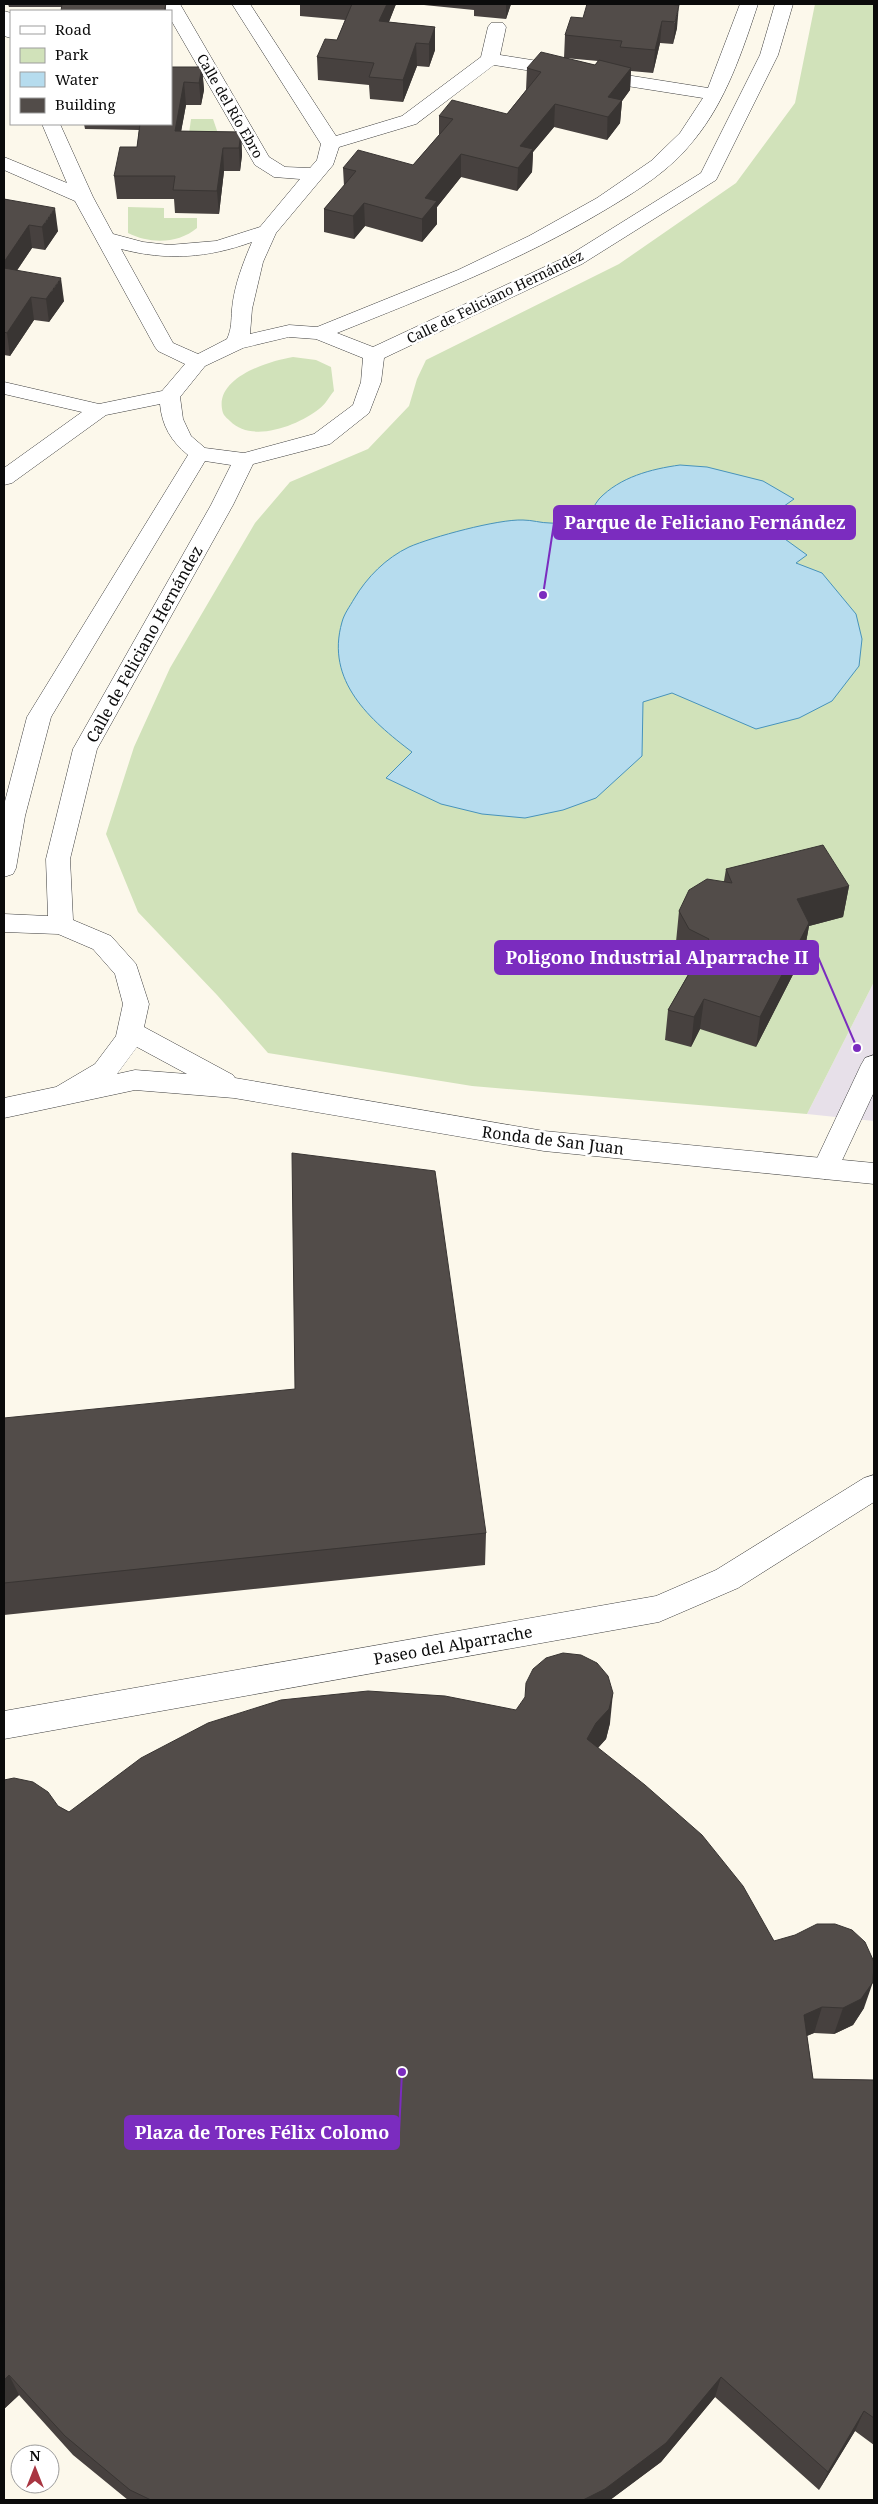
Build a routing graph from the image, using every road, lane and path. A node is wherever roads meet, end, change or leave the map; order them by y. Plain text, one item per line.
1 (171, 4) edge
2 (241, 4) edge
3 (749, 4) edge
4 (784, 4) edge
5 (4, 16) edge
6 (497, 27) dead end
7 (10, 31) edge
8 (490, 59) junction
9 (714, 94) junction
10 (51, 125) edge
11 (331, 144) junction
12 (4, 163) edge
13 (313, 174) junction
14 (83, 197) junction
15 (267, 230) junction
16 (105, 238) junction
17 (319, 333) junction
18 (236, 343) junction
19 (374, 355) junction
20 (198, 362) junction
21 (4, 388) edge
22 (170, 396) junction
23 (99, 410) junction
24 (198, 454) junction
25 (244, 460) junction
26 (4, 478) edge
27 (4, 868) edge
28 (4, 922) edge
29 (61, 925) junction
30 (133, 1033) junction
31 (874, 1065) edge
32 (234, 1088) junction
33 (73, 1092) junction
34 (4, 1108) edge
35 (825, 1169) junction
36 (874, 1174) edge
37 (874, 1487) edge
38 (4, 1725) edge

1 - 13 street, Calle del Río Ebro
2 - 11 street
3 - 9 street, Calle de Feliciano Hernández
4 - 19 street, Calle de Feliciano Hernández
5 - 7 street
6 - 8 street
8 - 9 street
8 - 11 street
9 - 17 street, Calle de Feliciano Hernández
10 - 14 street
11 - 13 street
12 - 14 street
13 - 15 street
14 - 16 street
15 - 16 street
15 - 18 street
16 - 20 street
17 - 18 street
17 - 19 street
18 - 20 street
19 - 25 street
20 - 22 street
21 - 23 street
22 - 23 street
22 - 24 street
23 - 26 street
24 - 25 street
24 - 27 street
25 - 29 street, Calle de Feliciano Hernández
28 - 29 street
29 - 30 street
30 - 32 street, Ronda de San Juan
30 - 33 street
31 - 35 street
32 - 33 street, Ronda de San Juan
32 - 35 street, Ronda de San Juan
33 - 34 street
35 - 36 street, Ronda de San Juan
37 - 38 street, Paseo del Alparrache

